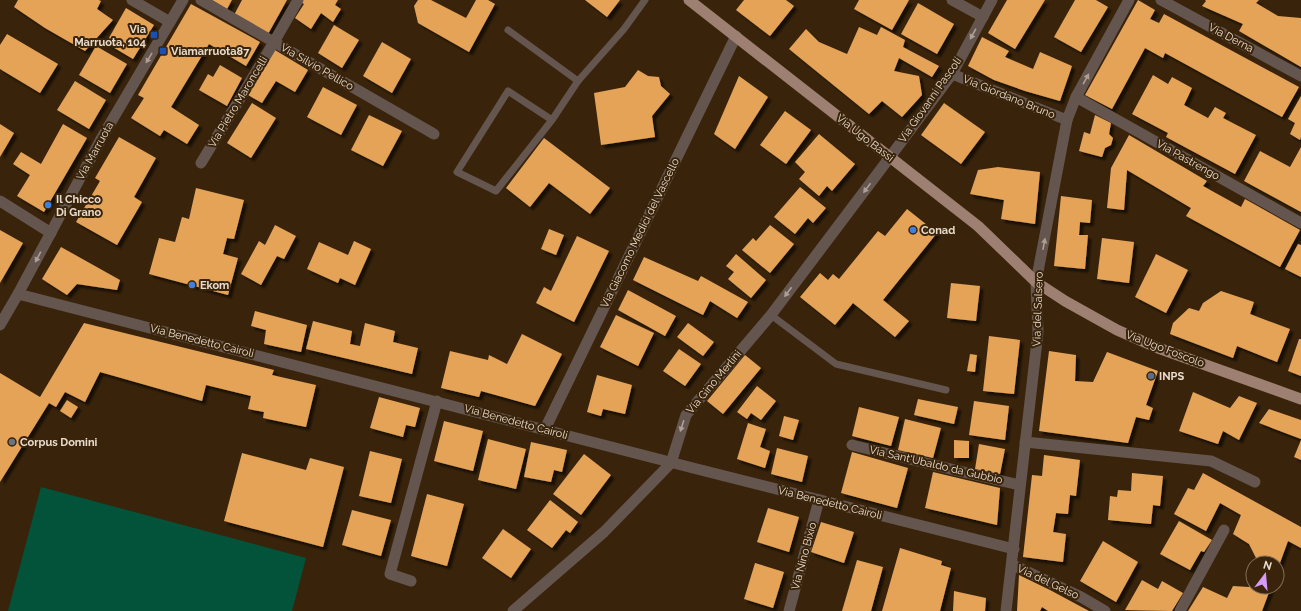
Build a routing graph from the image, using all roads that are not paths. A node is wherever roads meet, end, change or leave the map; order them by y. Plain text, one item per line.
1 (132, 0) edge
2 (183, 0) edge
3 (200, 0) edge
4 (298, 0) edge
5 (645, 0) edge
6 (688, 0) edge
7 (952, 0) edge
8 (992, 0) edge
9 (1129, 0) edge
10 (1160, 0) edge
11 (983, 17) junction
12 (170, 22) junction
13 (508, 30) dead end
14 (736, 36) junction
15 (274, 42) junction
16 (952, 74) junction
17 (1301, 76) edge
18 (578, 81) junction
19 (1076, 97) junction
20 (552, 120) junction
21 (1067, 120) junction
22 (434, 134) dead end
23 (890, 157) junction
24 (201, 163) dead end
25 (0, 201) edge
26 (1301, 223) edge
27 (51, 233) junction
28 (1036, 282) junction
29 (18, 294) junction
30 (771, 315) junction
31 (0, 325) edge
32 (946, 390) dead end
33 (1301, 399) edge
34 (437, 401) junction
35 (545, 429) junction
36 (1025, 442) junction
37 (852, 445) dead end
38 (671, 463) junction
39 (1255, 482) dead end
40 (1020, 485) junction
41 (819, 500) junction
42 (1224, 530) dead end
43 (1014, 549) junction
44 (1013, 565) junction
45 (411, 581) dead end
46 (513, 611) edge
47 (789, 611) edge
48 (1006, 611) edge
49 (1105, 611) edge
50 (1180, 611) edge

1 - 12 street
2 - 12 street, Via Marruota
3 - 15 street, Via Silvio Pellico
4 - 15 street, Via Pietro Maroncelli
5 - 18 lane
6 - 14 main road, Via Ugo Bassi
7 - 11 street
8 - 11 street, Via Giovanni Pascoli
19 -> 9 street, Via del Salsero
10 - 17 street, Via Derna
11 -> 16 street, Via Giovanni Pascoli
12 -> 27 street, Via Marruota
13 - 18 lane
14 - 23 main road, Via Ugo Bassi
14 - 35 street, Via Giacomo Medici del Vascello
15 - 22 street, Via Silvio Pellico
15 - 24 street, Via Pietro Maroncelli
16 - 21 street, Via Giordano Bruno
16 - 23 street, Via Giovanni Pascoli
18 - 20 lane
19 - 21 street, Via del Salsero
19 - 26 street, Via Pastrengo
20 - 20 lane
28 -> 21 street, Via del Salsero
23 - 28 main road, Via Ugo Bassi
23 -> 30 street, Via Gino Merlini
25 - 27 street
27 -> 29 street, Via Marruota
28 - 33 main road, Via Ugo Foscolo
28 - 36 street, Via del Salsero
29 - 31 street, Via Marruota
29 - 34 street, Via Benedetto Cairoli
30 - 32 lane
30 -> 38 street, Via Gino Merlini
34 - 35 street, Via Benedetto Cairoli
34 - 45 street
35 - 38 street, Via Benedetto Cairoli
36 - 39 street
36 - 40 street, Via del Salsero
37 - 40 street, Via Sant'Ubaldo da Gubbio
38 - 41 street, Via Benedetto Cairoli
38 - 46 street, Via Gino Merlini
40 - 43 street, Via del Salsero
41 - 43 street, Via Benedetto Cairoli
41 - 47 street, Via Nino Bixio
42 - 50 street
43 - 44 street, Via del Salsero
44 - 48 street, Via del Salsero
44 - 49 street, Via del Gelso

